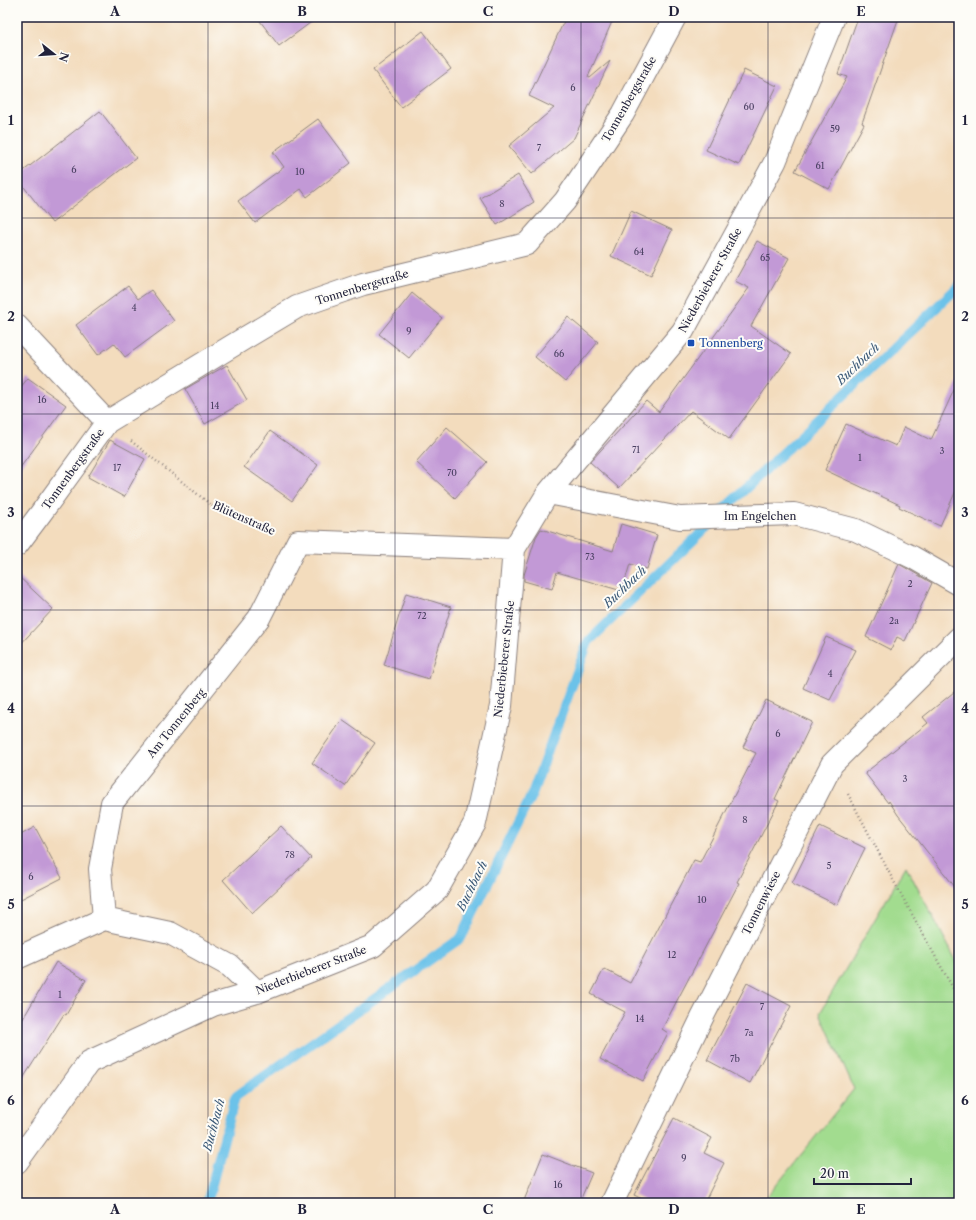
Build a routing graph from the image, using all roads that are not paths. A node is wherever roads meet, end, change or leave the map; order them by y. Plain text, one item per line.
1 (675, 17) edge
2 (834, 17) edge
3 (17, 326) edge
4 (107, 422) junction
5 (548, 493) junction
6 (17, 545) edge
7 (514, 549) junction
8 (959, 584) edge
9 (959, 638) edge
10 (104, 919) junction
11 (17, 958) edge
12 (257, 992) junction
13 (17, 1162) edge
14 (612, 1203) edge

1 - 4 street, Tonnenbergstraße
2 - 5 street, Niederbieberer Straße
3 - 4 street
4 - 6 street, Tonnenbergstraße
5 - 7 street, Niederbieberer Straße
5 - 8 street, Im Engelchen
7 - 10 street, Am Tonnenberg
7 - 12 street, Niederbieberer Straße
9 - 14 street, Tonnenwiese
10 - 11 street
10 - 12 street
12 - 13 street, Niederbieberer Straße

